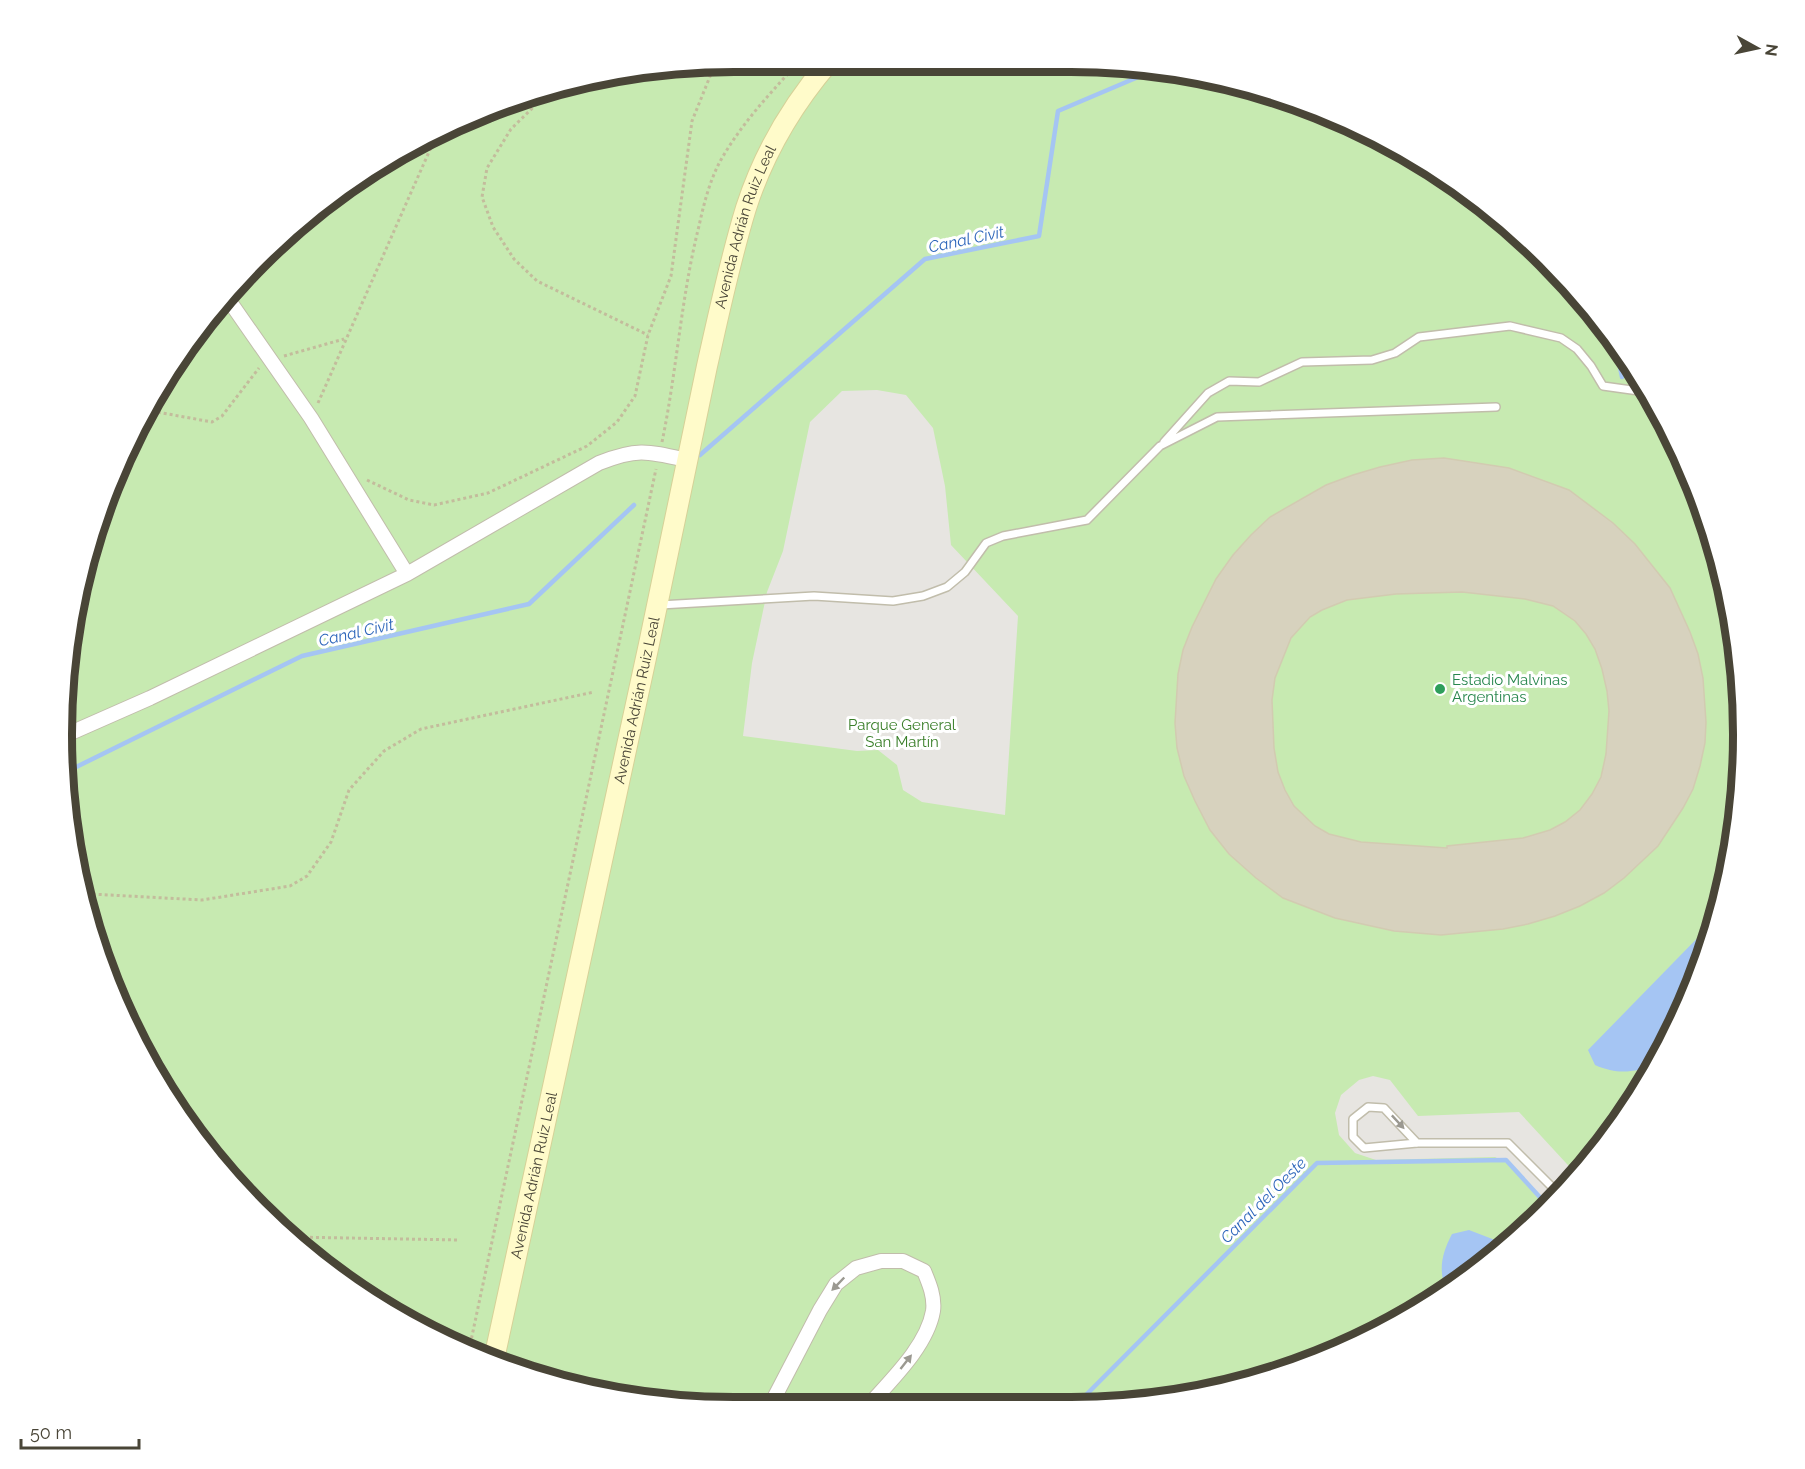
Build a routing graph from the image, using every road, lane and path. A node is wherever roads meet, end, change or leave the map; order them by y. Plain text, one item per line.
1 (790, 72) edge
2 (820, 72) edge
3 (712, 73) edge
4 (538, 102) edge
5 (432, 145) edge
6 (231, 304) edge
7 (648, 335) junction
8 (345, 338) junction
9 (272, 360) junction
10 (1636, 391) edge
11 (1496, 407) dead end
12 (156, 412) edge
13 (311, 418) junction
14 (1161, 446) junction
15 (659, 453) junction
16 (686, 460) junction
17 (341, 467) junction
18 (407, 574) junction
19 (658, 605) junction
20 (594, 692) dead end
21 (72, 732) edge
22 (92, 894) edge
23 (1417, 1143) junction
24 (1553, 1188) edge
25 (304, 1238) edge
26 (460, 1240) dead end
27 (471, 1342) edge
28 (495, 1352) edge
29 (775, 1397) edge
30 (876, 1397) edge

1 - 15 path
2 - 16 street, Avenida Adrián Ruiz Leal
3 - 7 path
4 - 7 path
5 - 8 path
6 - 9 street
7 - 17 path
8 - 9 path
8 - 13 path
9 - 12 path
9 - 13 street
10 - 14 lane
11 - 14 lane
13 - 17 street
14 - 19 lane
15 - 16 street
15 - 18 street
15 - 27 path
16 - 19 street, Avenida Adrián Ruiz Leal
17 - 18 street
18 - 21 street
19 - 28 street, Avenida Adrián Ruiz Leal
20 - 22 path
23 -> 23 lane
23 - 24 lane
25 - 26 path
30 -> 29 street

